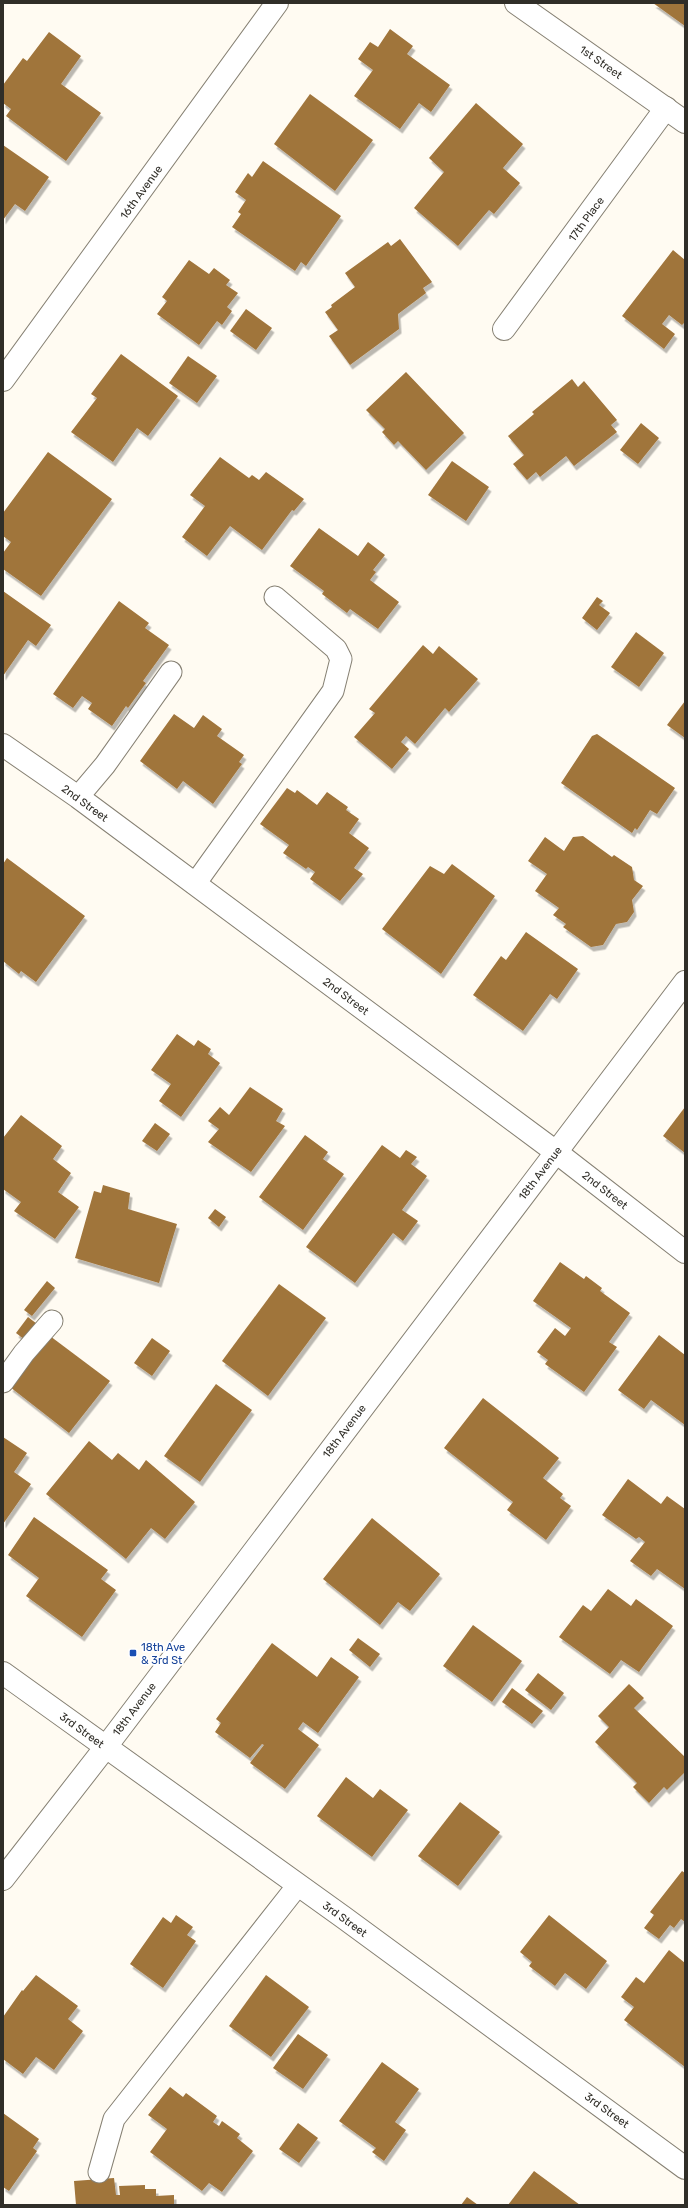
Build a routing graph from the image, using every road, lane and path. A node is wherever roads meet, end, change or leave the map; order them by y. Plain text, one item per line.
1 (277, 3) edge
2 (516, 3) edge
3 (666, 108) junction
4 (685, 122) edge
5 (504, 329) dead end
6 (3, 380) edge
7 (275, 597) dead end
8 (171, 672) dead end
9 (3, 745) edge
10 (78, 797) junction
11 (195, 884) junction
12 (685, 982) edge
13 (556, 1152) junction
14 (685, 1252) edge
15 (52, 1321) dead end
16 (3, 1382) edge
17 (3, 1673) edge
18 (105, 1748) junction
19 (3, 1879) edge
20 (298, 1885) junction
21 (685, 2168) edge
22 (99, 2172) dead end

1 - 6 street, 16th Avenue
2 - 3 street, 1st Street
3 - 4 street, 1st Street
3 - 5 street, 17th Place
7 - 11 lane
8 - 10 lane
9 - 10 street, 2nd Street
10 - 11 street, 2nd Street
11 - 13 street, 2nd Street
12 - 13 street, 18th Avenue
13 - 14 street, 2nd Street
13 - 18 street, 18th Avenue
15 - 16 lane
17 - 18 street, 3rd Street
18 - 19 street, 18th Avenue
18 - 20 street, 3rd Street
20 - 21 street, 3rd Street
20 - 22 lane

